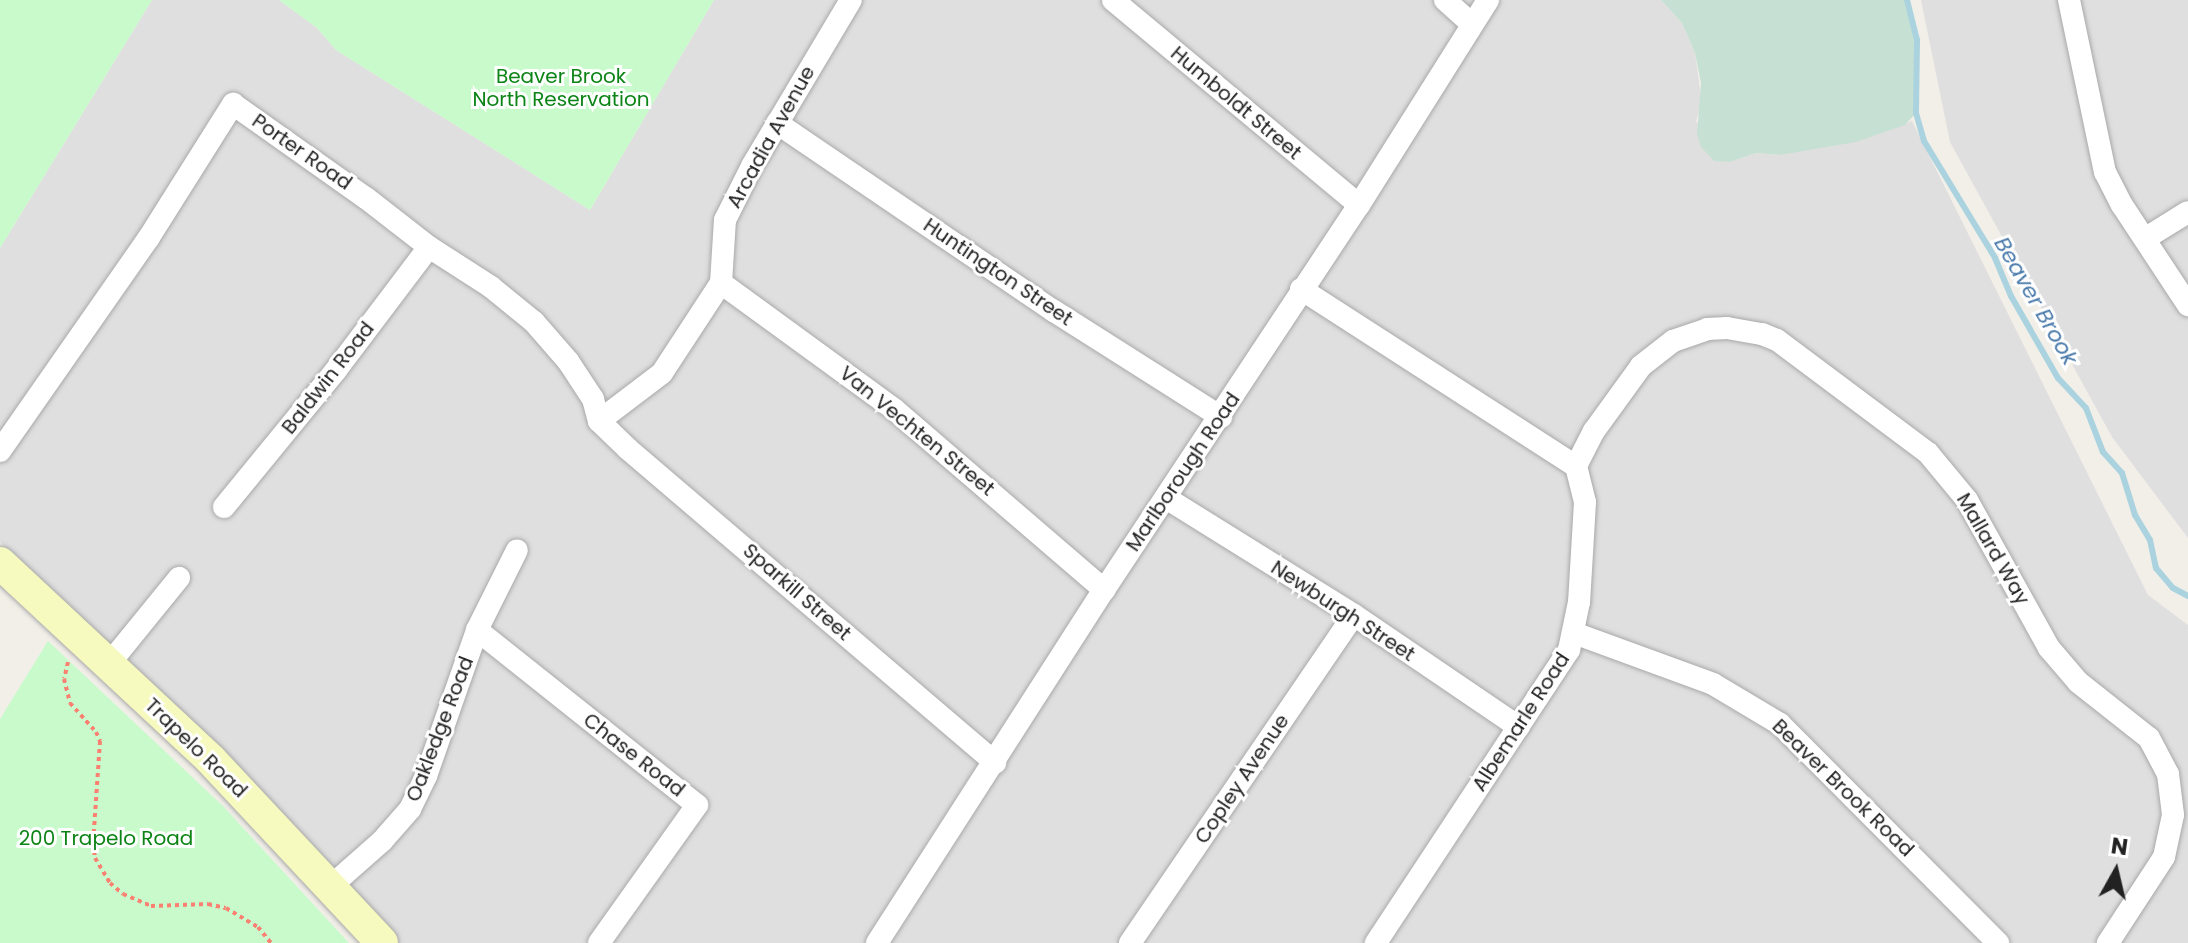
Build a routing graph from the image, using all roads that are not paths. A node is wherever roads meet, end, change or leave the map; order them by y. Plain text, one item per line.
1 (851, 0) edge
2 (1113, 0) edge
3 (1445, 0) edge
4 (1488, 0) edge
5 (2069, 0) edge
6 (1472, 24) junction
7 (777, 123) junction
8 (1359, 205) junction
9 (2188, 212) edge
10 (2146, 238) junction
11 (429, 247) junction
12 (721, 283) junction
13 (1301, 289) junction
14 (2188, 305) edge
15 (1221, 417) junction
16 (599, 421) junction
17 (0, 451) edge
18 (1576, 466) junction
19 (1166, 498) junction
20 (224, 507) dead end
21 (517, 550) dead end
22 (0, 563) edge
23 (179, 578) dead end
24 (1104, 590) junction
25 (1354, 615) junction
26 (477, 630) junction
27 (1574, 633) junction
28 (109, 664) junction
29 (1519, 727) junction
30 (995, 763) junction
31 (331, 886) junction
32 (882, 941) edge
33 (382, 943) edge
34 (599, 943) edge
35 (1130, 943) edge
36 (1376, 943) edge
37 (1998, 943) edge
38 (2108, 943) edge

1 - 7 street, Arcadia Avenue
2 - 8 street, Humboldt Street
3 - 6 street
4 - 6 street, Marlborough Road
5 - 10 street
6 - 8 street, Marlborough Road
7 - 12 street, Arcadia Avenue
7 - 15 street, Huntington Street
8 - 13 street, Marlborough Road
9 - 10 street
10 - 14 street
11 - 16 street, Porter Road
11 - 17 street, Porter Road
11 - 20 street, Baldwin Road
12 - 16 street
12 - 24 street, Van Vechten Street
13 - 15 street, Marlborough Road
13 - 18 street
15 - 19 street, Marlborough Road
16 - 30 street, Sparkill Street
18 - 27 street, Albemarle Road
18 - 38 street, Mallard Way
19 - 24 street, Marlborough Road
19 - 25 street, Newburgh Street
21 - 26 street, Oakledge Road
22 - 28 main road, Trapelo Road
23 - 28 street
24 - 30 street, Marlborough Road
25 - 29 street, Newburgh Street
25 - 35 street, Copley Avenue
26 - 31 street, Oakledge Road
26 - 34 street, Chase Road
27 - 29 street, Albemarle Road
27 - 37 street, Beaver Brook Road
28 - 31 main road, Trapelo Road
29 - 36 street, Albemarle Road
30 - 32 street, Marlborough Road
31 - 33 main road, Trapelo Road

